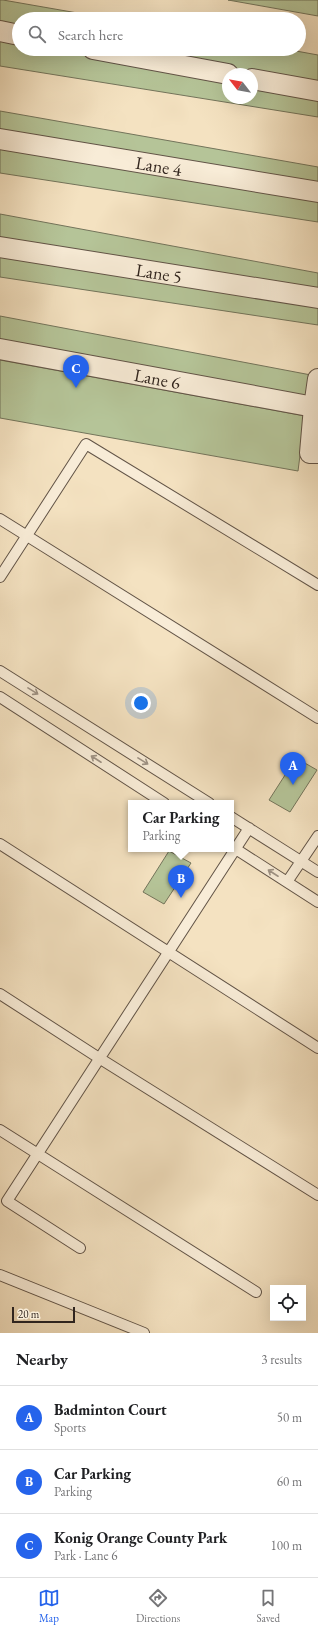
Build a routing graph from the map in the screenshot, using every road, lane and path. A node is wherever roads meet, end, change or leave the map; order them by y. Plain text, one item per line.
1 (0, 31) edge
2 (12, 34) edge
3 (131, 56) edge
4 (222, 73) edge
5 (258, 80) edge
6 (318, 92) edge
7 (0, 139) edge
8 (318, 192) edge
9 (0, 246) edge
10 (318, 298) edge
11 (0, 349) edge
12 (318, 379) edge
13 (314, 407) junction
14 (318, 453) edge
15 (0, 518) edge
16 (27, 536) junction
17 (0, 577) edge
18 (318, 585) edge
19 (0, 670) edge
20 (0, 697) edge
21 (318, 718) edge
22 (159, 800) edge
23 (204, 800) edge
24 (234, 819) edge
25 (249, 828) junction
26 (318, 836) edge
27 (0, 844) edge
28 (234, 847) edge
29 (231, 852) edge
30 (301, 862) junction
31 (318, 872) edge
32 (287, 882) junction
33 (318, 902) edge
34 (170, 952) junction
35 (0, 994) edge
36 (318, 1048) edge
37 (99, 1058) junction
38 (0, 1130) edge
39 (38, 1154) junction
40 (318, 1195) edge
41 (4, 1198) edge
42 (80, 1248) dead end
43 (0, 1275) edge
44 (256, 1292) dead end
45 (144, 1333) edge

1 - 2 street
3 - 4 street
5 - 6 street
7 - 8 street, Lane 4
9 - 10 street, Lane 5
11 - 13 street, Lane 6
12 - 13 street
13 - 14 street
15 - 16 lane
16 - 17 lane
16 - 18 lane
16 - 21 lane
19 -> 23 lane
22 -> 20 lane
24 - 25 lane
25 - 28 lane
25 - 30 lane
26 - 30 lane
27 - 34 lane
32 -> 28 lane
29 - 34 lane
30 - 31 lane
30 - 32 lane
32 - 33 lane
34 - 36 lane
34 - 37 lane
35 - 37 lane
37 - 39 lane
37 - 40 lane
38 - 39 lane
39 - 41 lane
39 - 44 lane
41 - 42 lane
43 - 45 lane

